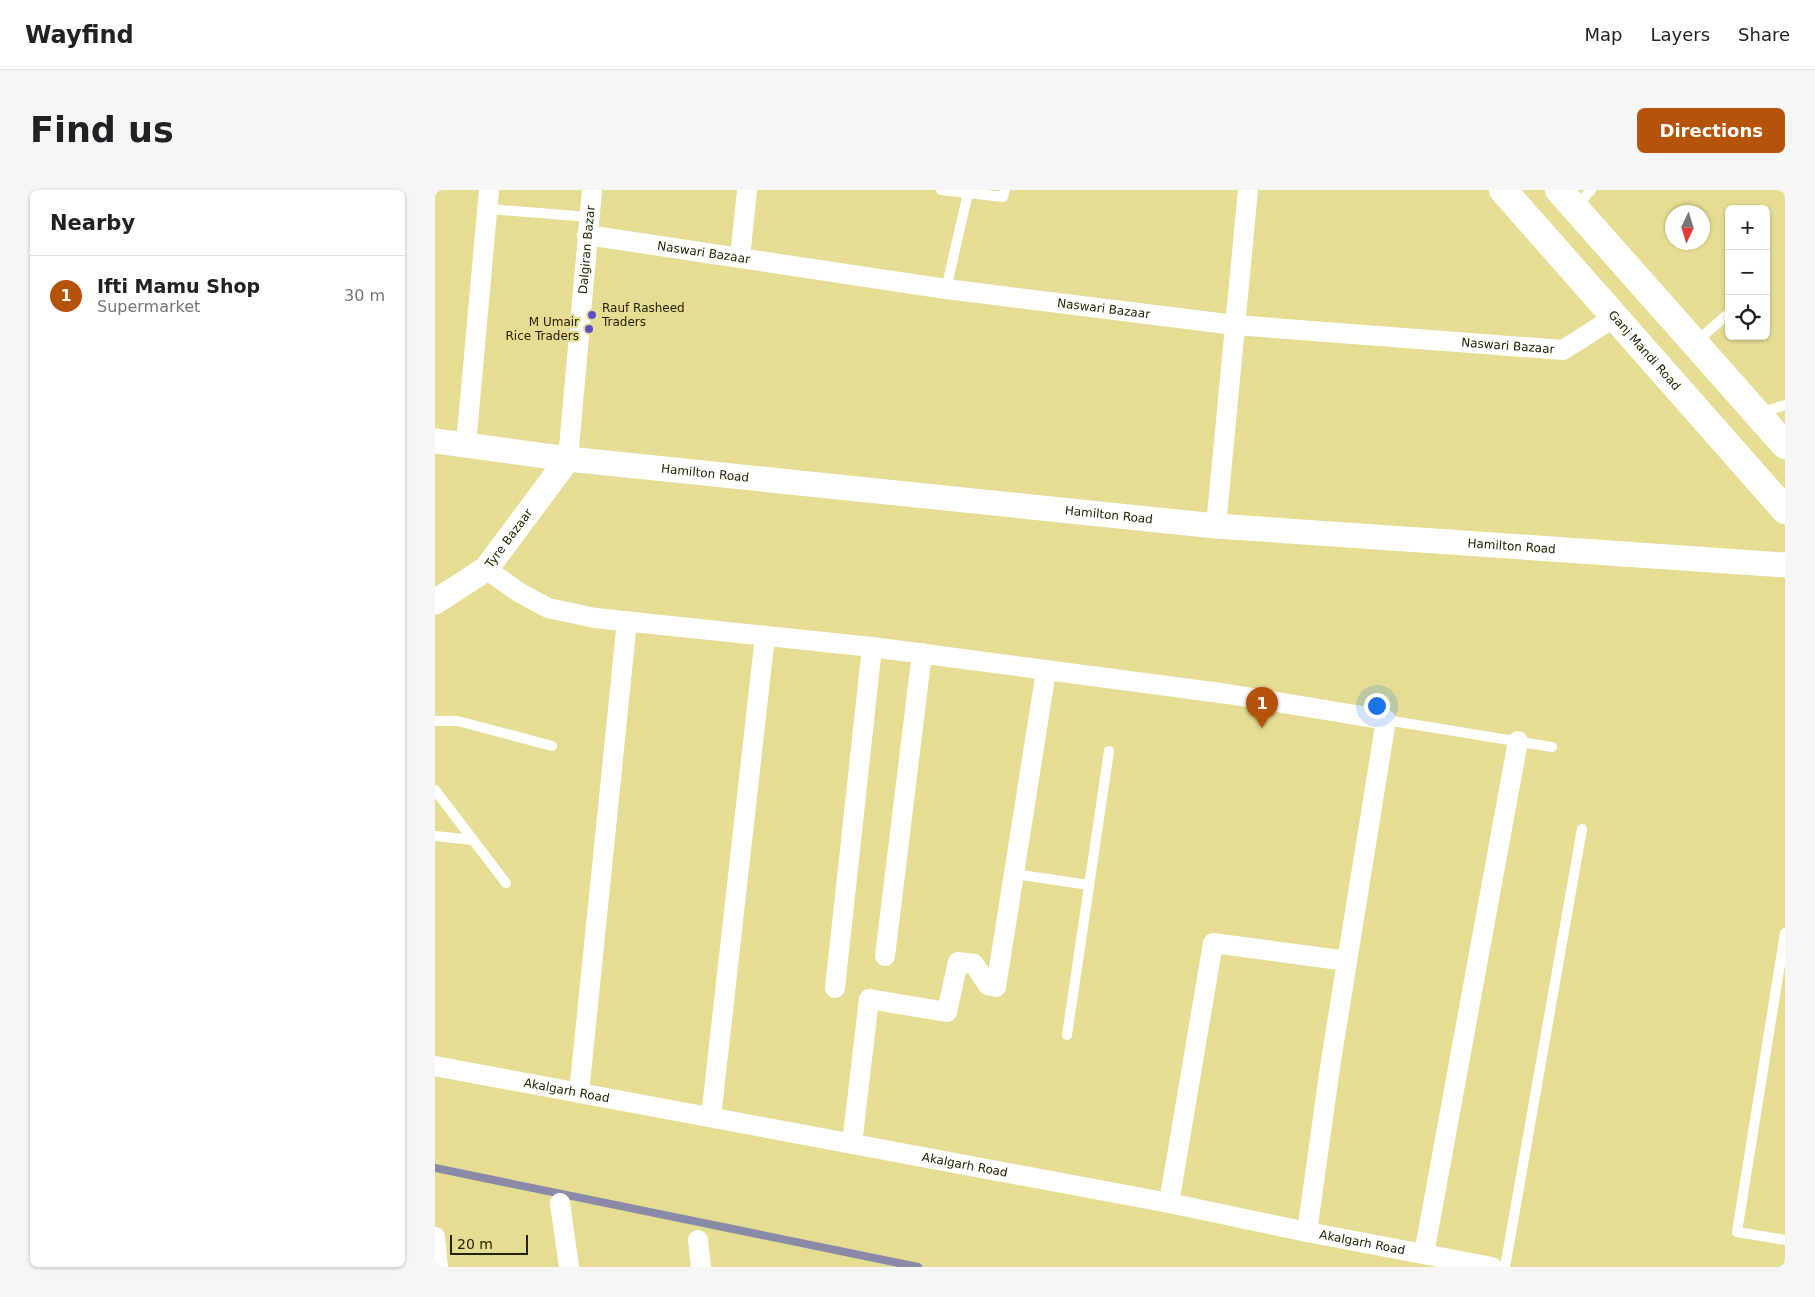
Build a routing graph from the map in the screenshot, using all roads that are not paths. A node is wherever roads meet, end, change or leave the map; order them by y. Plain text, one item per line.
1 (592, 190) edge
2 (747, 190) edge
3 (941, 190) edge
4 (1005, 190) edge
5 (1248, 190) edge
6 (1503, 190) edge
7 (968, 193) junction
8 (1575, 196) edge
9 (489, 200) edge
10 (588, 226) junction
11 (740, 258) junction
12 (946, 289) junction
13 (1725, 316) edge
14 (1615, 317) junction
15 (1235, 325) junction
16 (1695, 342) junction
17 (1785, 404) edge
18 (1759, 414) junction
19 (435, 441) edge
20 (466, 445) junction
21 (1785, 445) edge
22 (568, 459) junction
23 (1785, 510) edge
24 (1216, 526) junction
25 (1785, 565) edge
26 (486, 569) junction
27 (435, 602) edge
28 (627, 621) junction
29 (765, 636) junction
30 (872, 646) junction
31 (922, 654) junction
32 (1046, 671) junction
33 (1386, 720) junction
34 (435, 721) edge
35 (1518, 741) junction
36 (552, 746) dead end
37 (1552, 747) dead end
38 (1109, 751) dead end
39 (435, 790) edge
40 (1582, 829) dead end
41 (435, 836) edge
42 (473, 840) junction
43 (1014, 874) junction
44 (506, 883) dead end
45 (1089, 885) junction
46 (1785, 933) edge
47 (885, 956) dead end
48 (1347, 960) junction
49 (835, 988) dead end
50 (1067, 1035) dead end
51 (435, 1066) edge
52 (579, 1093) junction
53 (711, 1117) junction
54 (852, 1144) junction
55 (1169, 1202) junction
56 (560, 1203) dead end
57 (1307, 1232) junction
58 (435, 1237) edge
59 (698, 1240) dead end
60 (1785, 1240) edge
61 (1424, 1254) junction
62 (438, 1267) edge
63 (569, 1267) edge
64 (701, 1267) edge
65 (1492, 1267) edge
66 (1505, 1267) edge

1 - 10 street, Dalgiran Bazar
2 - 11 street
3 - 7 lane
4 - 7 lane
5 - 15 street
6 - 14 main road, Ganj Mandi Road
7 - 12 lane
8 - 16 main road
9 - 10 lane
9 - 20 street
10 - 11 street, Naswari Bazaar
10 - 22 street, Dalgiran Bazar
11 - 12 street, Naswari Bazaar
12 - 15 street, Naswari Bazaar
13 - 16 lane
14 - 15 street, Naswari Bazaar
14 - 23 main road, Ganj Mandi Road
15 - 24 street
16 - 18 main road
17 - 18 lane
18 - 21 main road
19 - 20 street, Hamilton Road
20 - 22 street, Hamilton Road
22 - 24 street, Hamilton Road
22 - 26 street, Tyre Bazaar
24 - 25 street, Hamilton Road
26 - 27 street, Tyre Bazaar
26 - 28 street
28 - 29 street
28 - 52 street
29 - 30 street
29 - 53 street
30 - 31 street
30 - 49 street
31 - 32 street
31 - 47 street
32 - 33 street
32 - 43 street
33 - 35 lane
33 - 48 street
34 - 36 lane
35 - 37 lane
35 - 61 street
38 - 45 lane
39 - 42 lane
40 - 66 lane
41 - 42 lane
42 - 44 lane
43 - 45 lane
43 - 54 street
45 - 50 lane
46 - 60 lane
48 - 55 street
48 - 57 street
51 - 52 street, Akalgarh Road
52 - 53 street, Akalgarh Road
53 - 54 street, Akalgarh Road
54 - 55 street, Akalgarh Road
55 - 57 street, Akalgarh Road
56 - 63 street
57 - 61 street, Akalgarh Road
58 - 62 street
59 - 64 street
61 - 65 street, Akalgarh Road

